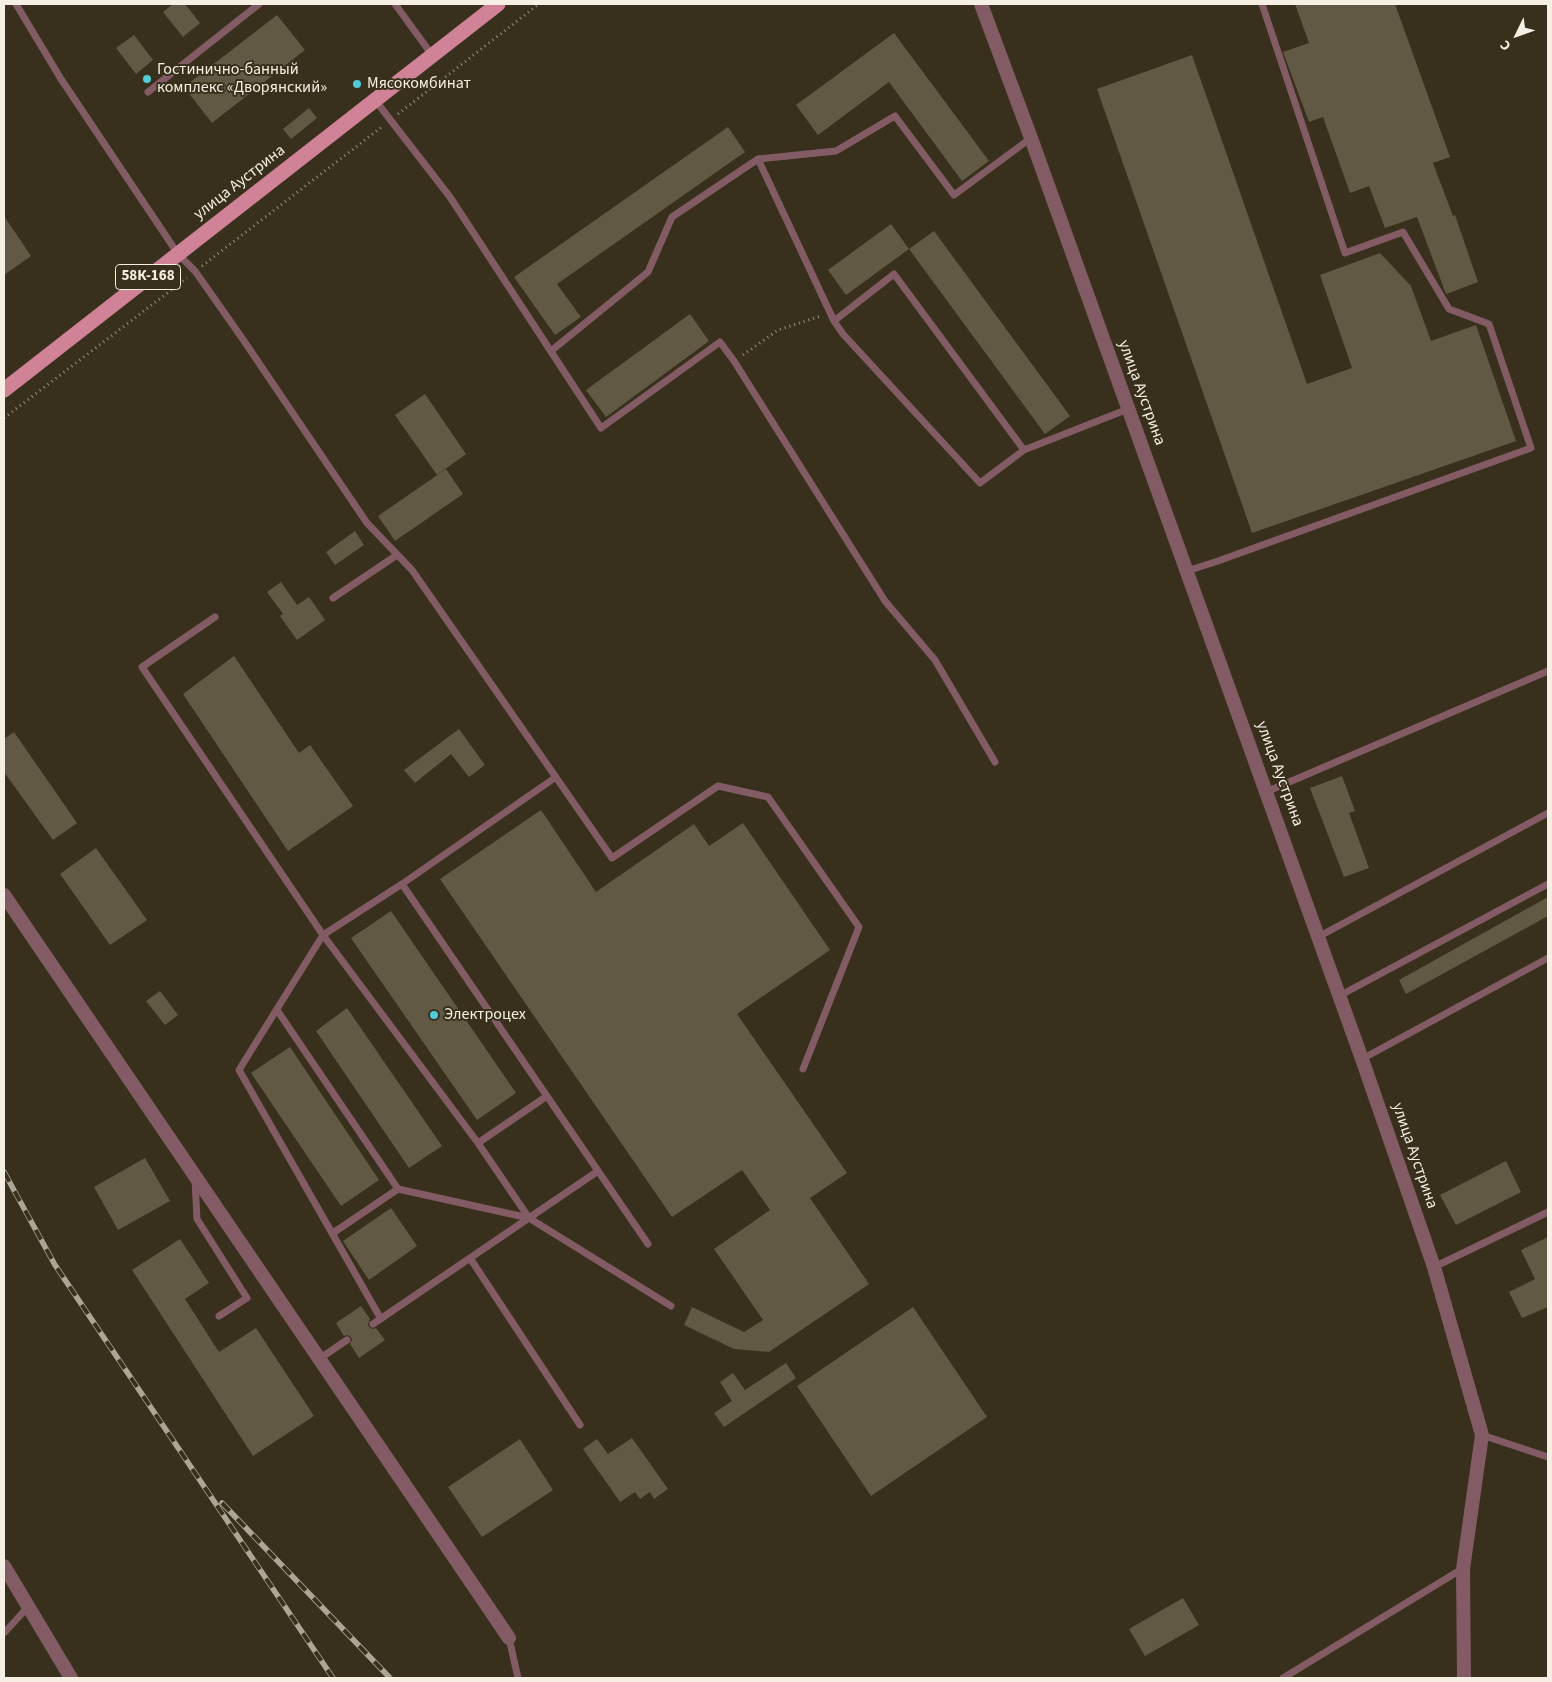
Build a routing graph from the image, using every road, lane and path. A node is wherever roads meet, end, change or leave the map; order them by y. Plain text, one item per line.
1 (16, 4) edge
2 (259, 4) edge
3 (395, 4) edge
4 (498, 4) edge
5 (539, 4) edge
6 (981, 4) edge
7 (1262, 4) edge
8 (432, 55) junction
9 (148, 92) dead end
10 (374, 100) junction
11 (390, 120) junction
12 (1031, 138) junction
13 (758, 159) junction
14 (178, 254) junction
15 (195, 272) junction
16 (829, 313) junction
17 (834, 322) junction
18 (551, 351) junction
19 (734, 361) junction
20 (5, 388) edge
21 (1128, 409) junction
22 (4, 418) edge
23 (1024, 450) junction
24 (397, 555) junction
25 (1187, 571) junction
26 (333, 598) dead end
27 (215, 617) dead end
28 (1548, 671) edge
29 (995, 762) dead end
30 (556, 777) junction
31 (1266, 792) junction
32 (1548, 813) edge
33 (402, 884) junction
34 (1548, 884) edge
35 (4, 895) edge
36 (323, 935) junction
37 (1318, 937) junction
38 (1548, 958) edge
39 (1340, 996) junction
40 (277, 1010) junction
41 (1362, 1059) junction
42 (802, 1069) dead end
43 (547, 1096) junction
44 (478, 1143) junction
45 (598, 1171) junction
46 (195, 1177) junction
47 (398, 1189) junction
48 (1548, 1212) edge
49 (529, 1218) junction
50 (333, 1233) junction
51 (648, 1244) dead end
52 (470, 1258) junction
53 (1434, 1267) junction
54 (670, 1306) dead end
55 (219, 1316) dead end
56 (382, 1318) junction
57 (374, 1324) dead end
58 (347, 1340) dead end
59 (319, 1359) junction
60 (580, 1426) dead end
61 (1482, 1435) junction
62 (1548, 1457) edge
63 (4, 1566) edge
64 (1463, 1568) junction
65 (29, 1606) junction
66 (4, 1633) edge
67 (509, 1638) joint
68 (72, 1678) edge
69 (518, 1678) edge
70 (1283, 1678) edge
71 (1464, 1678) edge

1 - 14 lane
2 - 9 lane
3 - 8 lane
4 - 8 main road, улица Аустрина / 58К-168
5 - 11 path
6 - 12 street, улица Аустрина
7 - 25 lane
8 - 10 main road, улица Аустрина / 58К-168
10 - 11 lane
10 - 14 main road, улица Аустрина / 58К-168
11 - 15 path
11 - 18 lane
12 - 13 lane
12 - 21 street, улица Аустрина
13 - 16 lane
13 - 18 lane
14 - 15 lane
14 - 20 main road, улица Аустрина / 58К-168
15 - 22 path
15 - 24 lane
16 - 17 lane
16 - 19 path
17 - 23 lane
17 - 23 lane
18 - 19 lane
19 - 29 lane
21 - 23 lane
21 - 25 street, улица Аустрина
24 - 26 lane
24 - 30 lane
25 - 31 street, улица Аустрина
27 - 36 lane
28 - 31 lane
30 - 33 lane
30 - 42 lane
31 - 37 street, улица Аустрина
32 - 37 lane
33 - 36 lane
33 - 43 lane
34 - 39 lane
35 - 46 street
36 - 40 lane
36 - 44 lane
37 - 39 street, улица Аустрина
38 - 41 lane
39 - 41 street, улица Аустрина
40 - 47 lane
40 - 50 lane
41 - 53 street, улица Аустрина
43 - 44 lane
43 - 45 lane
44 - 49 lane
45 - 49 lane
45 - 51 lane
46 - 55 lane
46 - 59 street
47 - 49 lane
47 - 50 lane
48 - 53 lane
49 - 52 lane
49 - 54 lane
50 - 56 lane
52 - 56 lane
52 - 60 lane
53 - 61 street, улица Аустрина
56 - 57 lane
58 - 59 lane
59 - 67 street
61 - 62 lane
61 - 64 street, улица Аустрина
63 - 65 street
64 - 70 lane
64 - 71 street, улица Аустрина
65 - 66 lane
65 - 68 street
67 - 69 lane

